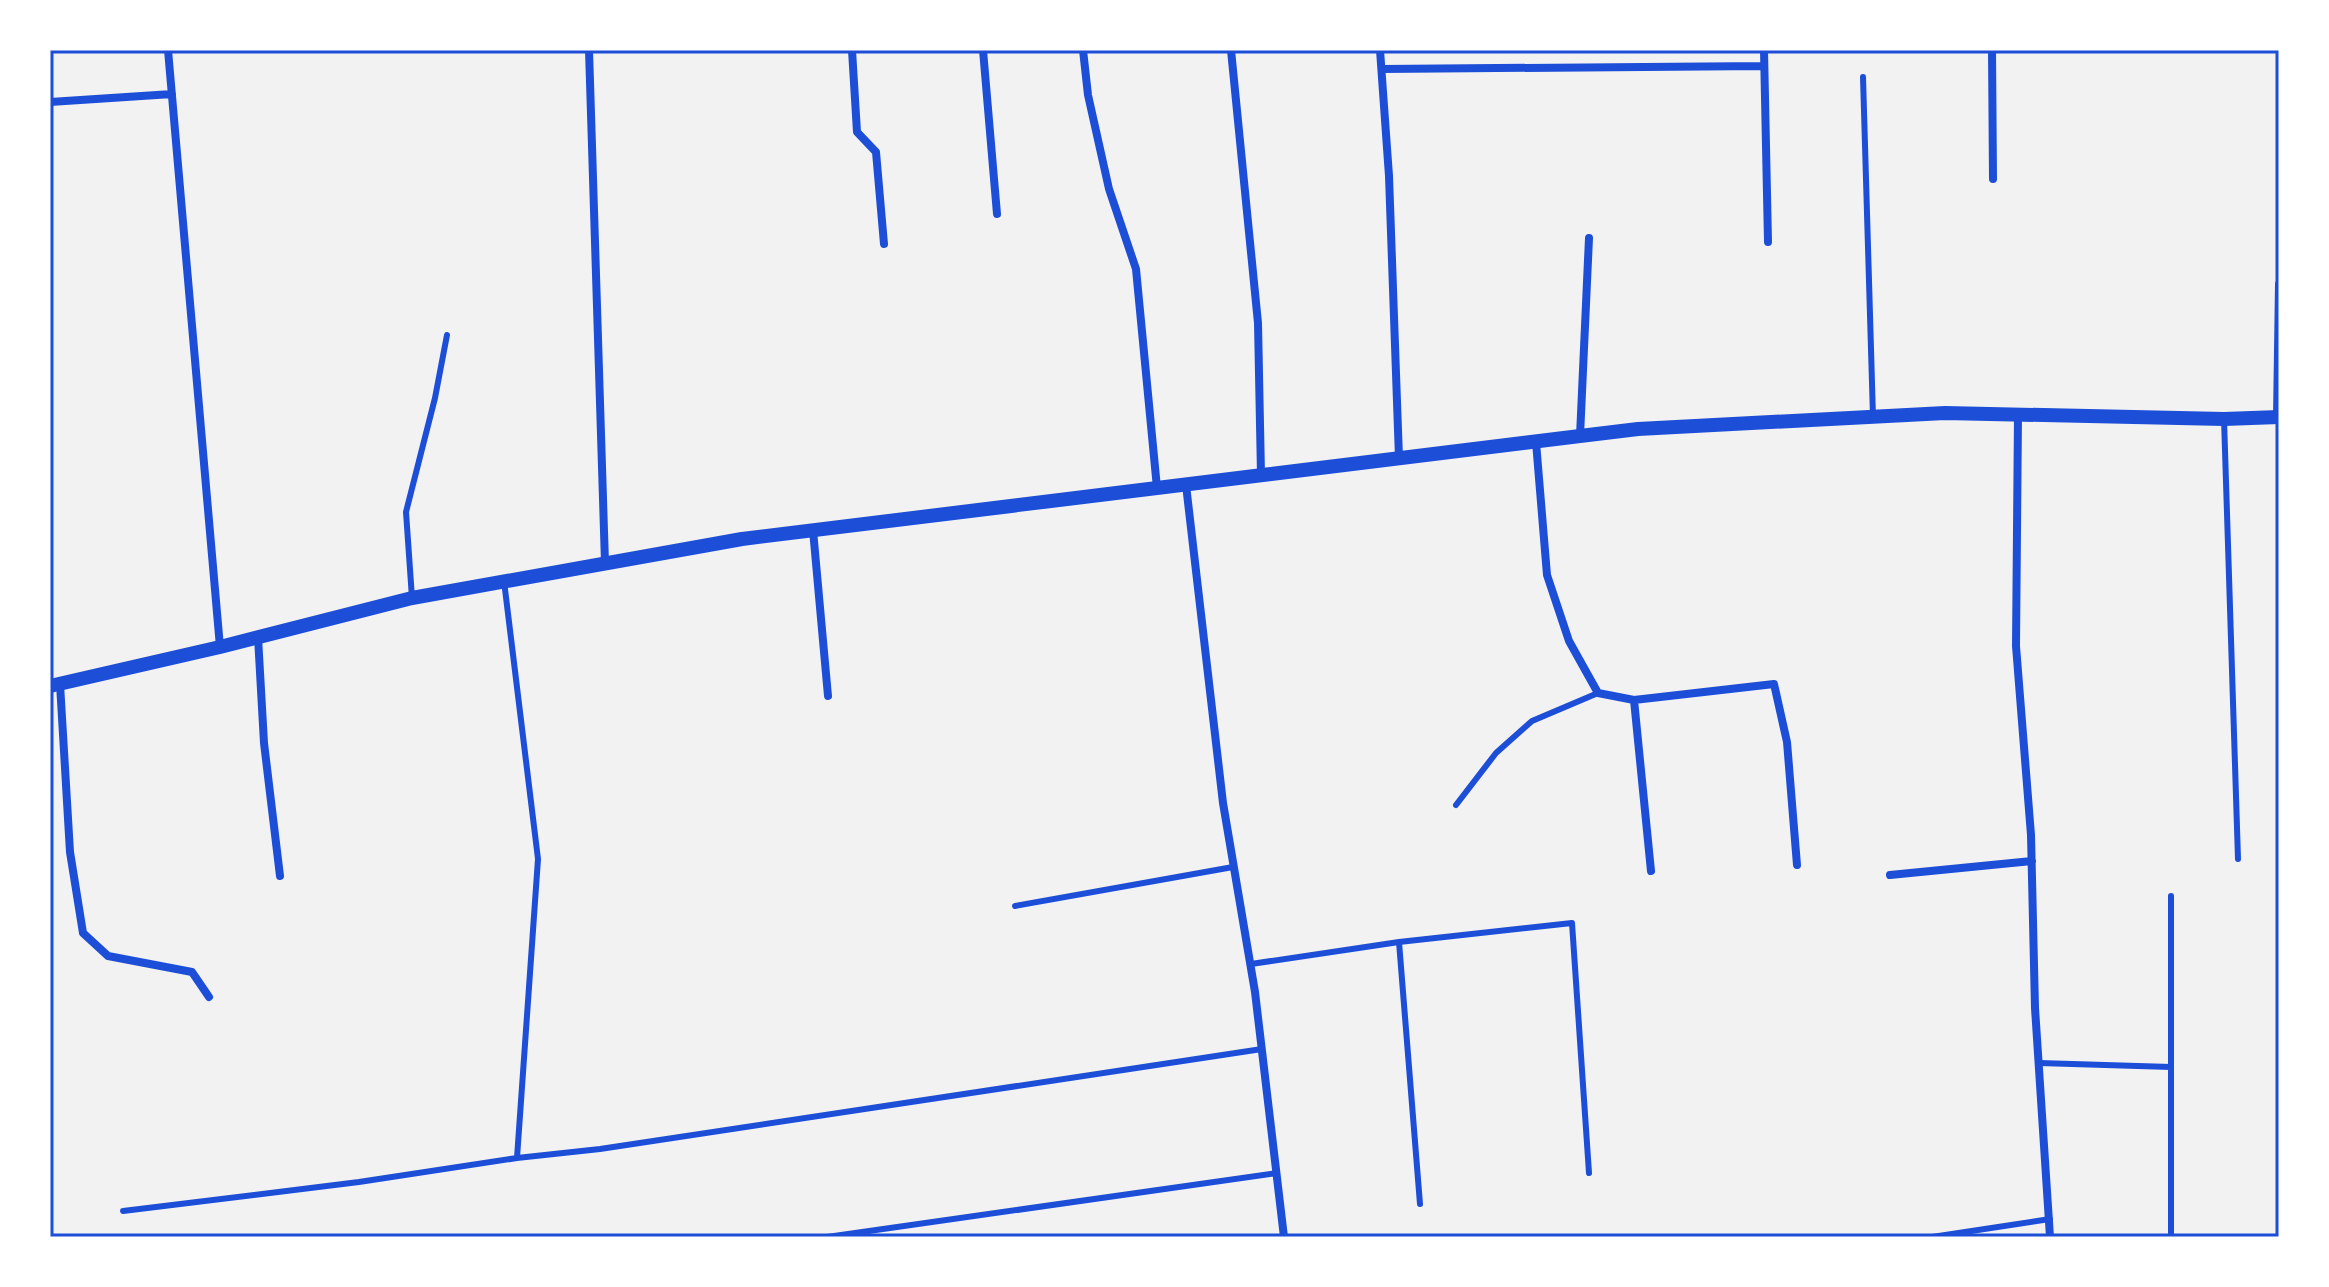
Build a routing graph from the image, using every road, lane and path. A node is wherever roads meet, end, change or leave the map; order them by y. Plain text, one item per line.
1 (168, 50) edge
2 (589, 50) edge
3 (852, 50) edge
4 (983, 50) edge
5 (1083, 50) edge
6 (1231, 50) edge
7 (1380, 50) edge
8 (1764, 50) edge
9 (1992, 50) edge
10 (1764, 66) junction
11 (1382, 69) junction
12 (1863, 77) dead end
13 (172, 94) junction
14 (50, 102) edge
15 (1993, 179) dead end
16 (997, 214) dead end
17 (1589, 238) dead end
18 (1768, 242) dead end
19 (884, 244) dead end
20 (2279, 284) edge
21 (447, 335) dead end
22 (2018, 414) junction
23 (1873, 417) junction
24 (2278, 417) edge
25 (2224, 419) junction
26 (1580, 436) junction
27 (1536, 442) junction
28 (1399, 458) junction
29 (1261, 475) junction
30 (1186, 485) junction
31 (1157, 488) junction
32 (813, 530) junction
33 (605, 563) junction
34 (504, 581) junction
35 (412, 598) junction
36 (258, 637) junction
37 (220, 647) junction
38 (55, 685) edge
39 (1598, 693) junction
40 (828, 696) dead end
41 (1634, 700) junction
42 (1456, 805) dead end
43 (2238, 859) dead end
44 (2032, 861) junction
45 (1797, 865) dead end
46 (1233, 867) junction
47 (1651, 871) dead end
48 (1890, 875) dead end
49 (280, 876) dead end
50 (2171, 896) dead end
51 (1015, 906) dead end
52 (1399, 942) junction
53 (1251, 964) junction
54 (209, 997) dead end
55 (1262, 1049) junction
56 (2039, 1063) junction
57 (2171, 1067) junction
58 (517, 1158) junction
59 (1277, 1173) junction
60 (1589, 1173) dead end
61 (1420, 1204) dead end
62 (123, 1211) dead end
63 (2050, 1219) junction
64 (827, 1237) edge
65 (1284, 1237) edge
66 (1932, 1237) edge
67 (2050, 1237) edge
68 (2171, 1237) edge

1 - 13 street
2 - 33 street
3 - 19 street
4 - 16 street
5 - 31 street
6 - 29 street
7 - 11 street
8 - 10 street
9 - 15 street
10 - 11 street
10 - 18 street
11 - 28 street
12 - 23 lane
13 - 14 street
13 - 37 street
17 - 26 street
20 - 24 street
21 - 35 lane
22 - 23 street
22 - 25 street
22 - 44 street
23 - 26 street
24 - 25 street
25 - 43 lane
26 - 27 street
27 - 28 street
27 - 39 street
28 - 29 street
29 - 30 street
30 - 31 street
30 - 46 street
31 - 32 street
32 - 33 street
32 - 40 street
33 - 34 street
34 - 35 street
34 - 58 lane
35 - 36 street
36 - 37 street
36 - 49 street
37 - 38 street
38 - 54 street
39 - 41 street
39 - 42 lane
41 - 45 street
41 - 47 street
44 - 48 street
44 - 56 street
46 - 51 lane
46 - 53 street
50 - 57 lane
52 - 53 lane
52 - 60 lane
52 - 61 lane
53 - 55 street
55 - 58 lane
55 - 59 street
56 - 57 lane
56 - 63 street
57 - 68 lane
58 - 62 lane
59 - 64 lane
59 - 65 street
63 - 66 lane
63 - 67 street

